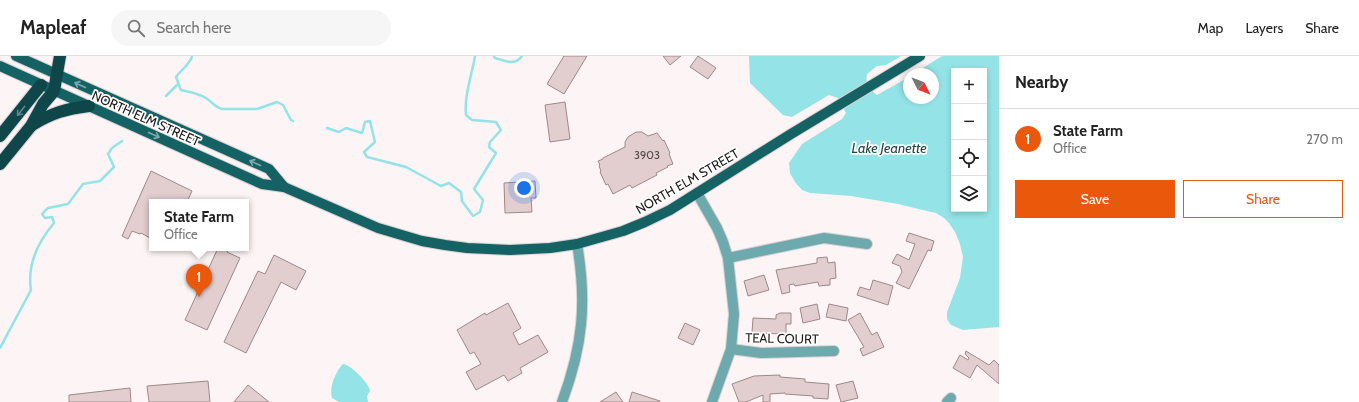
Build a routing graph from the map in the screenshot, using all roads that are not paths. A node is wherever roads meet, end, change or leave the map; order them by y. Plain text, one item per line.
1 (16, 56) edge
2 (60, 56) edge
3 (920, 56) edge
4 (0, 66) edge
5 (57, 75) junction
6 (41, 85) junction
7 (54, 91) junction
8 (88, 106) junction
9 (31, 126) junction
10 (0, 136) edge
11 (0, 164) edge
12 (284, 186) junction
13 (697, 193) junction
14 (577, 244) junction
15 (867, 244) dead end
16 (728, 258) junction
17 (731, 349) junction
18 (834, 351) dead end
19 (562, 402) edge
20 (712, 402) edge

1 - 5 main road, NORTH ELM STREET
2 - 5 highway
3 - 13 main road, NORTH ELM STREET
4 - 6 main road, NORTH ELM STREET
5 - 7 highway
12 -> 5 main road, NORTH ELM STREET
6 - 7 main road, NORTH ELM STREET
6 -> 10 highway
7 - 8 main road, NORTH ELM STREET
7 - 9 highway
8 - 9 highway
8 -> 12 main road, NORTH ELM STREET
9 - 11 highway
12 - 14 main road, NORTH ELM STREET
13 - 14 main road, NORTH ELM STREET
13 - 16 street
14 - 19 street
15 - 16 street
16 - 17 street
17 - 18 street, TEAL COURT
17 - 20 street

